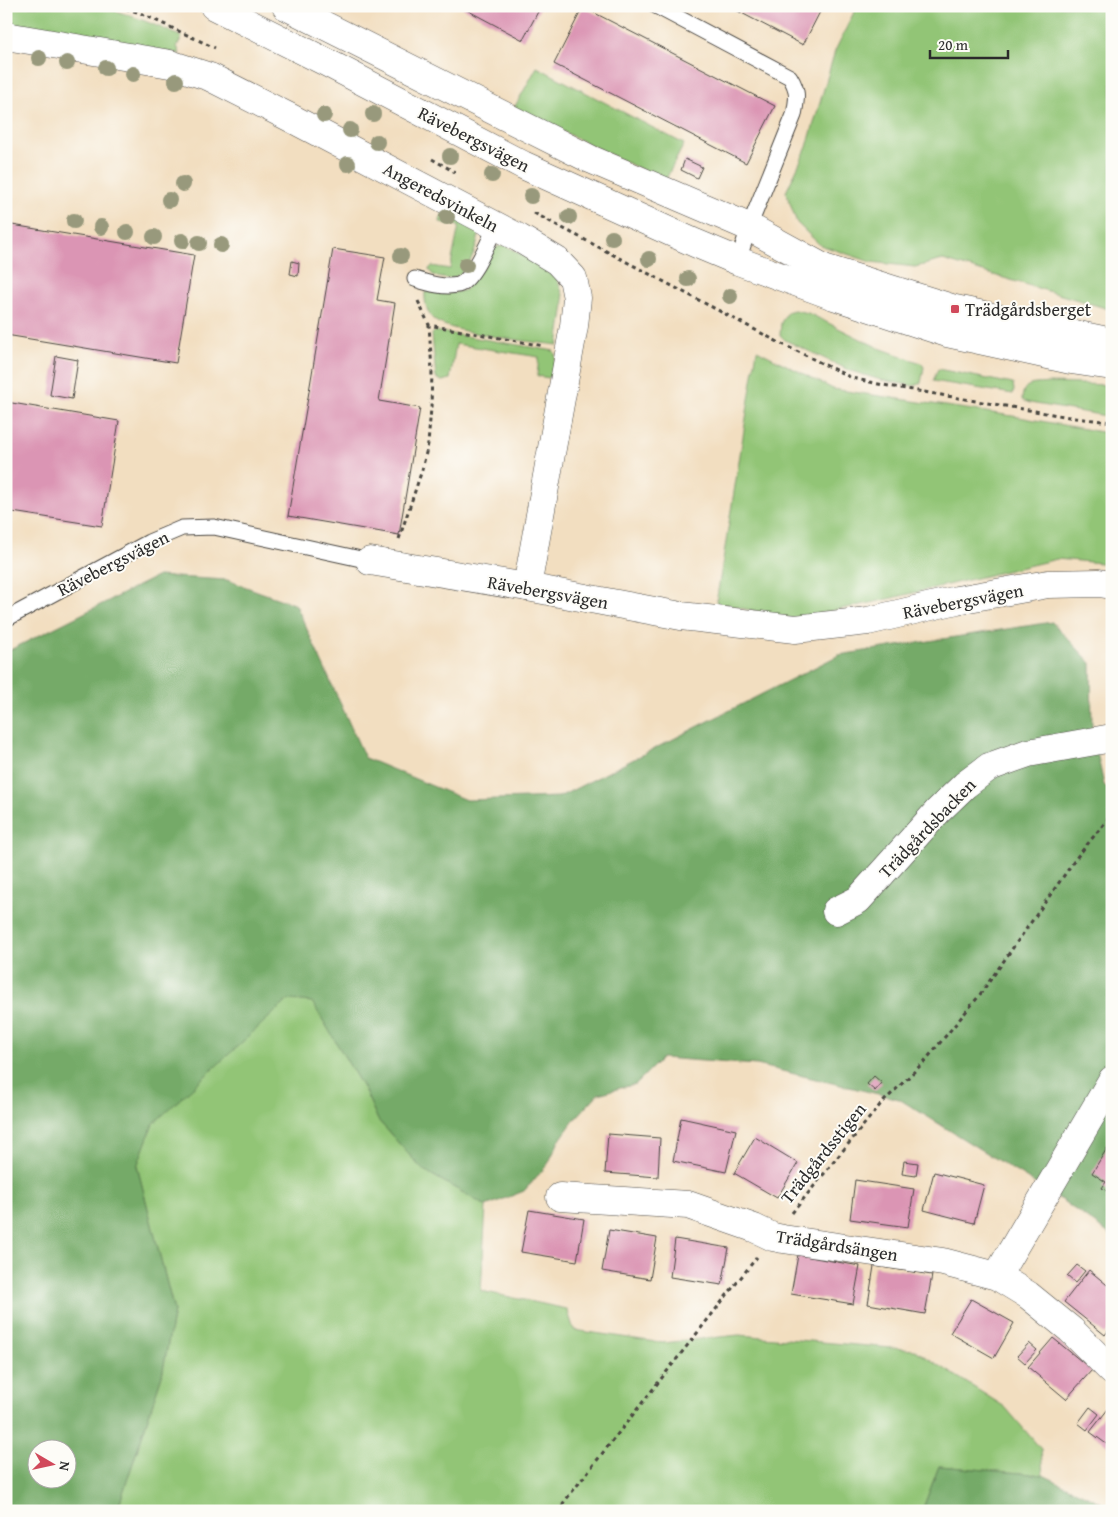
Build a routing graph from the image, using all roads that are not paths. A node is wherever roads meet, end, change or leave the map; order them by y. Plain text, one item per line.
1 (214, 6) edge
2 (286, 6) edge
3 (656, 6) edge
4 (6, 36) edge
5 (496, 226) junction
6 (750, 227) junction
7 (738, 261) junction
8 (415, 279) dead end
9 (1112, 342) edge
10 (1112, 366) edge
11 (373, 562) joint
12 (1112, 585) edge
13 (527, 587) junction
14 (6, 619) edge
15 (1112, 738) edge
16 (836, 911) dead end
17 (1112, 1080) edge
18 (560, 1197) dead end
19 (997, 1276) junction
20 (1112, 1371) edge

1 - 7 street, Rävebergsvägen
2 - 6 street, Rävebergsvägen
3 - 6 lane
4 - 5 street, Angeredsvinkeln
5 - 8 lane
5 - 13 street, Angeredsvinkeln
6 - 7 lane
6 - 9 street, Rävebergsvägen
7 - 10 street, Rävebergsvägen
11 - 13 street, Rävebergsvägen
11 - 14 lane, Rävebergsvägen
12 - 13 street, Rävebergsvägen
15 - 16 street, Trädgårdsbacken
17 - 19 street
18 - 19 street, Trädgårdsängen
19 - 20 street, Trädgårdsängen

